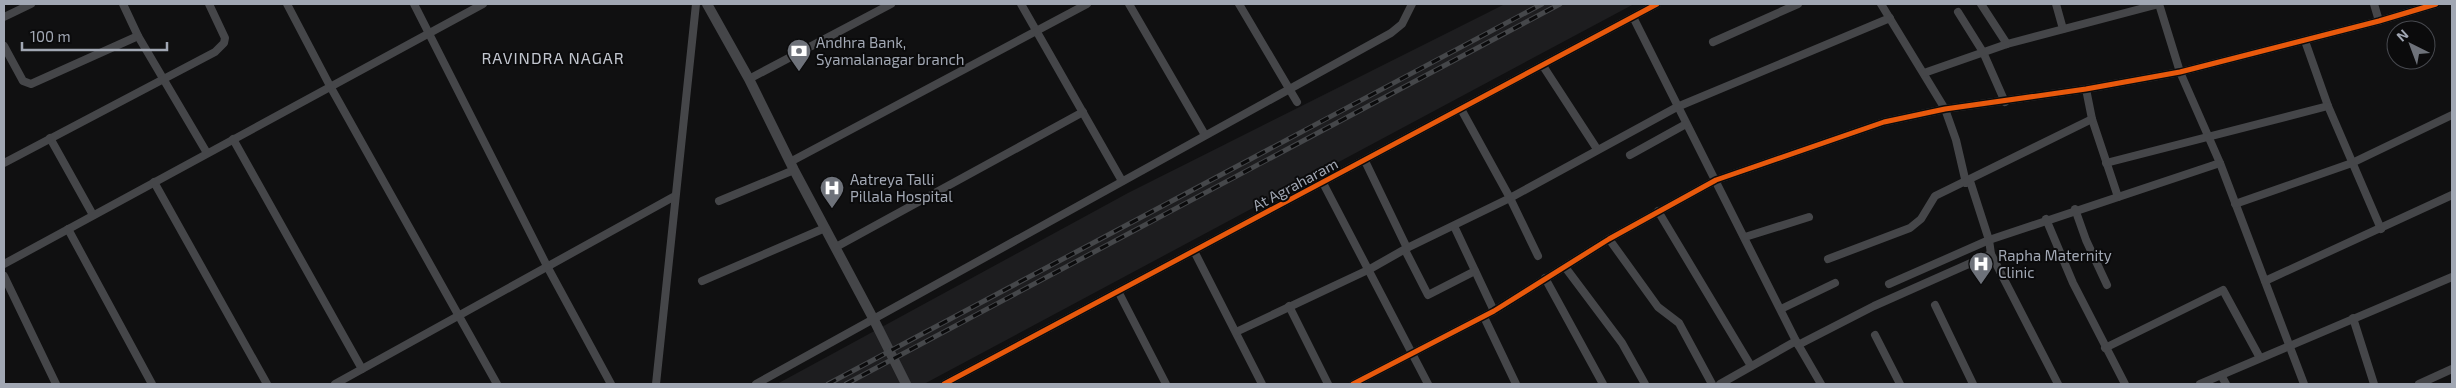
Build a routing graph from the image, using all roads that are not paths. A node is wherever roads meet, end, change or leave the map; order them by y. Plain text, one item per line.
1 (31, 4) edge
2 (123, 4) edge
3 (209, 4) edge
4 (287, 4) edge
5 (414, 4) edge
6 (482, 4) edge
7 (696, 4) edge
8 (707, 4) edge
9 (891, 4) edge
10 (1021, 4) edge
11 (1087, 4) edge
12 (1129, 4) edge
13 (1239, 4) edge
14 (1412, 4) edge
15 (1657, 4) edge
16 (1798, 4) edge
17 (1881, 4) edge
18 (1981, 4) edge
19 (2056, 4) edge
20 (2159, 4) edge
21 (2374, 4) edge
22 (2436, 4) edge
23 (1958, 12) dead end
24 (4, 17) edge
25 (1633, 17) junction
26 (1890, 18) junction
27 (2379, 21) junction
28 (2063, 29) junction
29 (1035, 30) junction
30 (429, 33) junction
31 (138, 36) junction
32 (2305, 41) junction
33 (1713, 42) dead end
34 (2007, 44) junction
35 (4, 46) edge
36 (1983, 52) junction
37 (1543, 66) junction
38 (2180, 72) junction
39 (1924, 73) junction
40 (163, 79) junction
41 (750, 79) junction
42 (330, 86) junction
43 (1290, 88) junction
44 (2086, 89) junction
45 (1297, 102) dead end
46 (2005, 102) junction
47 (2328, 106) junction
48 (1677, 107) junction
49 (1461, 109) junction
50 (1945, 109) junction
51 (1083, 112) junction
52 (2452, 114) edge
53 (2092, 119) junction
54 (1686, 124) junction
55 (1204, 135) junction
56 (2209, 137) junction
57 (50, 138) junction
58 (233, 139) junction
59 (1597, 149) junction
60 (207, 153) junction
61 (1630, 155) dead end
62 (1364, 161) junction
63 (4, 163) edge
64 (2106, 163) junction
65 (2220, 163) junction
66 (2352, 164) junction
67 (792, 166) junction
68 (1716, 180) junction
69 (1122, 181) junction
70 (154, 182) junction
71 (1968, 182) junction
72 (1323, 183) junction
73 (2452, 195) edge
74 (675, 196) junction
75 (2118, 197) junction
76 (1510, 198) junction
77 (719, 201) dead end
78 (2235, 204) junction
79 (2075, 209) junction
80 (1658, 211) junction
81 (93, 215) junction
82 (1809, 217) dead end
83 (2046, 219) junction
84 (1454, 226) junction
85 (825, 228) junction
86 (68, 229) junction
87 (2380, 229) junction
88 (1745, 237) junction
89 (1609, 239) junction
90 (1989, 240) junction
91 (836, 247) junction
92 (1406, 249) junction
93 (1194, 251) junction
94 (1991, 254) junction
95 (1538, 256) dead end
96 (1828, 259) dead end
97 (4, 264) edge
98 (1564, 267) junction
99 (548, 268) junction
100 (1370, 270) junction
101 (1475, 271) junction
102 (4, 276) edge
103 (2452, 277) edge
104 (1545, 278) junction
105 (702, 281) dead end
106 (2265, 281) junction
107 (1834, 283) dead end
108 (1889, 284) dead end
109 (2107, 285) dead end
110 (1119, 293) junction
111 (1935, 305) dead end
112 (1290, 306) junction
113 (1781, 309) junction
114 (1494, 311) junction
115 (460, 314) junction
116 (1484, 316) junction
117 (2353, 318) junction
118 (874, 320) junction
119 (1236, 332) junction
120 (1875, 335) dead end
121 (1797, 343) junction
122 (2290, 347) junction
123 (2105, 348) junction
124 (1413, 354) junction
125 (2260, 358) junction
126 (1751, 366) junction
127 (362, 369) junction
128 (2452, 369) edge
129 (2221, 375) junction
130 (56, 384) edge
131 (152, 384) edge
132 (267, 384) edge
133 (335, 384) edge
134 (497, 384) edge
135 (611, 384) edge
136 (656, 384) edge
137 (756, 384) edge
138 (906, 384) edge
139 (944, 384) edge
140 (1166, 384) edge
141 (1262, 384) edge
142 (1328, 384) edge
143 (1353, 384) edge
144 (1428, 384) edge
145 (1516, 384) edge
146 (1603, 384) edge
147 (1645, 384) edge
148 (1712, 384) edge
149 (1720, 384) edge
150 (1821, 384) edge
151 (1900, 384) edge
152 (1973, 384) edge
153 (2058, 384) edge
154 (2125, 384) edge
155 (2200, 384) edge
156 (2226, 384) edge
157 (2304, 384) edge
158 (2374, 384) edge
159 (2419, 384) edge

1 - 24 street
2 - 31 street
3 - 40 street
4 - 42 street
5 - 30 street
6 - 30 street
7 - 74 street
8 - 41 street
9 - 41 street
10 - 29 street
11 - 29 street
12 - 55 street
13 - 43 street
14 - 43 street
15 - 25 street, At Agraharam
16 - 33 street
17 - 26 street
18 - 34 street
19 - 28 street
20 - 28 street
20 - 38 street
21 - 27 street
22 - 27 street
23 - 36 street
25 - 37 street, At Agraharam
25 - 48 street
26 - 39 street
26 - 48 street
27 - 32 street
28 - 34 street
29 - 51 street
29 - 67 street
30 - 42 street
30 - 99 street
31 - 35 street
31 - 40 street
32 - 38 street
32 - 47 street
34 - 36 street
36 - 39 street
36 - 46 street
37 - 49 street, At Agraharam
37 - 59 street
38 - 44 street
38 - 56 street
39 - 50 street
40 - 57 street
40 - 60 street
41 - 67 street
42 - 58 street
42 - 115 street
43 - 45 street
43 - 55 street
44 - 46 street
44 - 53 street
46 - 50 street
47 - 56 street
47 - 66 street
48 - 54 street
48 - 59 street
49 - 62 street, At Agraharam
49 - 76 street
50 - 68 street
50 - 71 street
51 - 69 street
51 - 91 street
52 - 66 street
53 - 64 street
53 - 71 street
54 - 61 street
54 - 68 street
55 - 69 street
56 - 64 street
56 - 65 street
57 - 63 street
57 - 81 street
58 - 60 street
58 - 127 street
59 - 76 street
60 - 70 street
62 - 72 street, At Agraharam
62 - 92 street
64 - 75 street
65 - 75 street
65 - 78 street
66 - 78 street
66 - 87 street
67 - 77 street
67 - 85 street
68 - 80 street
68 - 88 street
69 - 118 street
70 - 81 street
70 - 132 street
71 - 90 street
71 - 96 street
72 - 93 street, At Agraharam
72 - 100 street
73 - 87 street
74 - 99 street
74 - 136 street
75 - 79 street
76 - 84 street
76 - 95 street
78 - 106 street
79 - 83 street
79 - 109 street
80 - 89 street
80 - 126 street
81 - 86 street
82 - 88 street
83 - 90 street
83 - 123 street
84 - 92 street
84 - 101 street
85 - 91 street
85 - 105 street
86 - 97 street
86 - 131 street
87 - 106 street
88 - 113 street
89 - 98 street
89 - 148 street
90 - 94 street
90 - 108 street
91 - 118 street
92 - 100 street
92 - 101 street
93 - 110 street, At Agraharam
93 - 119 street
94 - 121 street
94 - 153 street
98 - 104 street
98 - 147 street
99 - 115 street
99 - 135 street
100 - 112 street
100 - 124 street
101 - 114 street
102 - 130 street
103 - 117 street
104 - 114 street
104 - 146 street
106 - 122 street
107 - 113 street
110 - 139 street, At Agraharam
110 - 140 street
111 - 152 street
112 - 119 street
112 - 142 street
113 - 121 street
114 - 116 street
115 - 127 street
115 - 134 street
116 - 124 street
116 - 145 street
117 - 122 street
117 - 158 street
118 - 137 street
118 - 138 street
119 - 141 street
120 - 151 street
121 - 126 street
121 - 150 street
122 - 125 street
122 - 157 street
123 - 125 street
123 - 154 street
124 - 143 street
124 - 144 street
125 - 129 street
126 - 149 street
127 - 133 street
128 - 159 street
129 - 155 street
129 - 156 street

